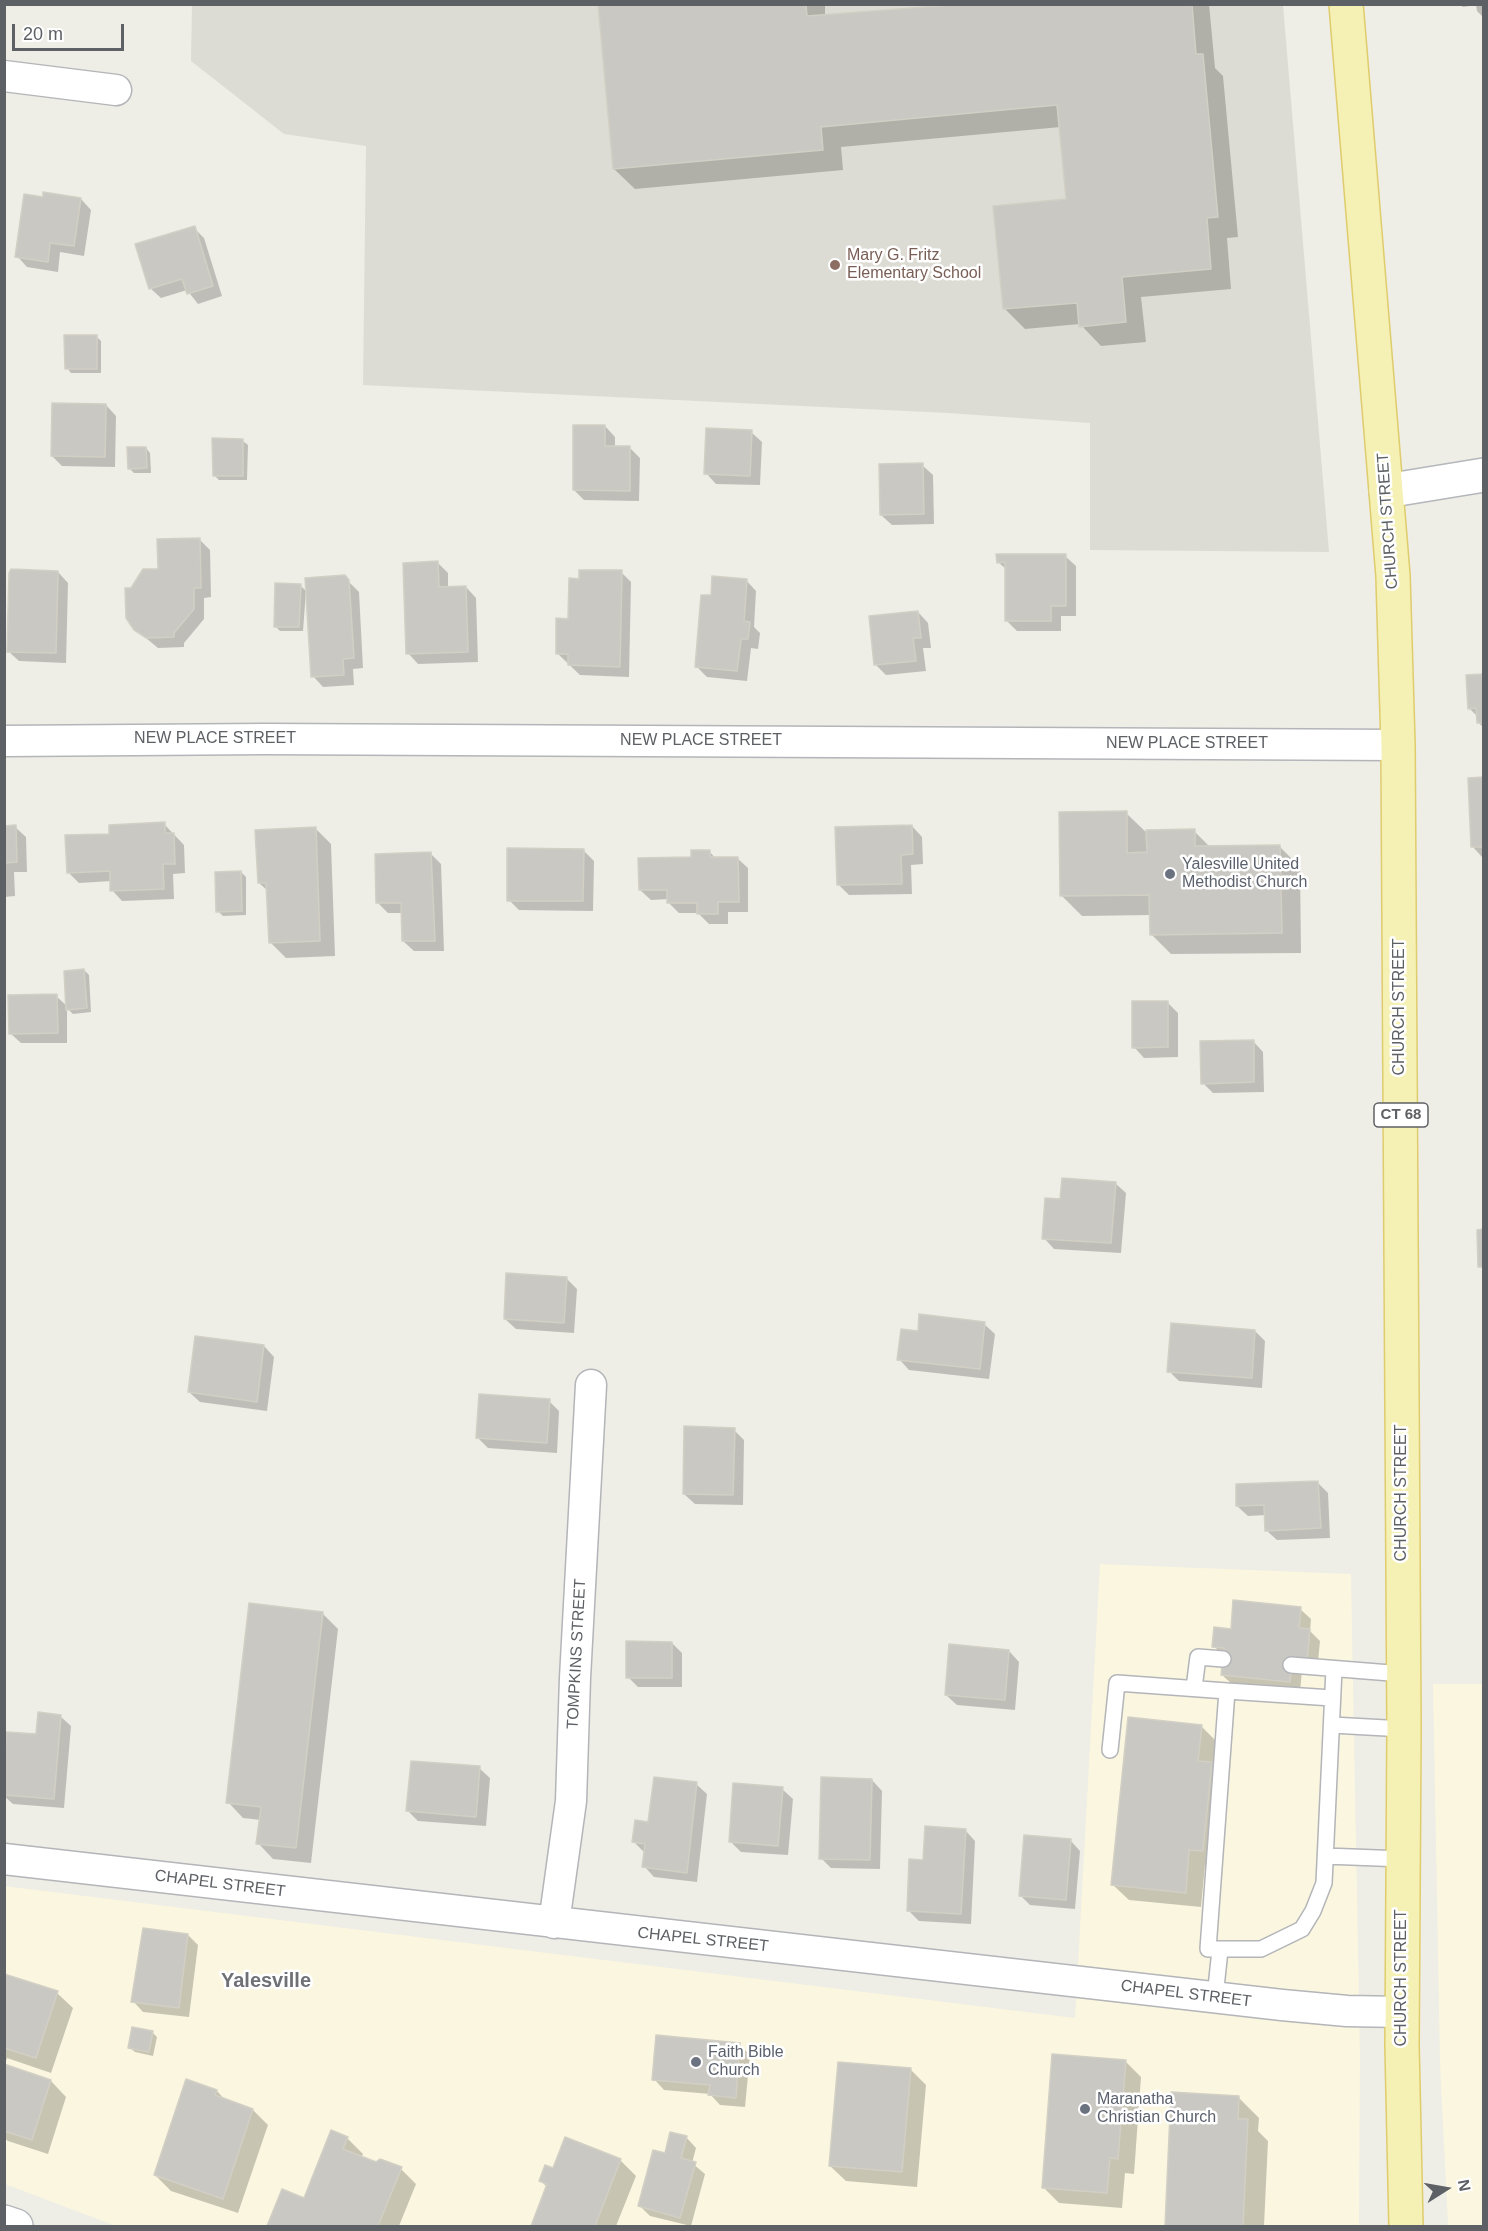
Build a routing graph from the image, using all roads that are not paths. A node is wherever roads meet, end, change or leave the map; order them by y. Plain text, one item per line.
1 (1346, 4) edge
2 (4, 76) edge
3 (116, 90) dead end
4 (1484, 475) edge
5 (1386, 491) junction
6 (4, 741) edge
7 (1398, 745) junction
8 (591, 1385) dead end
9 (1223, 1659) dead end
10 (1292, 1665) dead end
11 (1334, 1669) junction
12 (1403, 1674) junction
13 (1194, 1688) junction
14 (1227, 1691) junction
15 (1332, 1698) junction
16 (1332, 1725) junction
17 (1404, 1729) junction
18 (1110, 1750) dead end
19 (1326, 1856) junction
20 (4, 1859) edge
21 (1403, 1859) junction
22 (554, 1923) junction
23 (1220, 1950) junction
24 (1215, 1997) junction
25 (1402, 2012) junction
26 (4, 2222) edge
27 (16, 2226) edge
28 (1406, 2226) edge

1 - 5 main road, CHURCH STREET / CT 68
2 - 3 street
4 - 5 street
5 - 7 main road, CHURCH STREET / CT 68
6 - 7 street, NEW PLACE STREET
7 - 12 main road, CHURCH STREET / CT 68
8 - 22 street, TOMPKINS STREET
9 - 13 lane
10 - 11 lane
11 - 12 lane
11 - 15 lane
12 - 17 main road, CHURCH STREET / CT 68
13 - 14 lane
13 - 18 lane
14 - 15 lane
14 - 23 lane
15 - 16 lane
16 - 17 lane
16 - 19 lane
17 - 21 main road, CHURCH STREET / CT 68
19 - 21 lane
19 - 23 lane
20 - 22 street, CHAPEL STREET
21 - 25 main road, CHURCH STREET / CT 68
22 - 24 street, CHAPEL STREET
23 - 24 lane
24 - 25 street, CHAPEL STREET
25 - 28 main road, CHURCH STREET / CT 68
26 - 27 street

